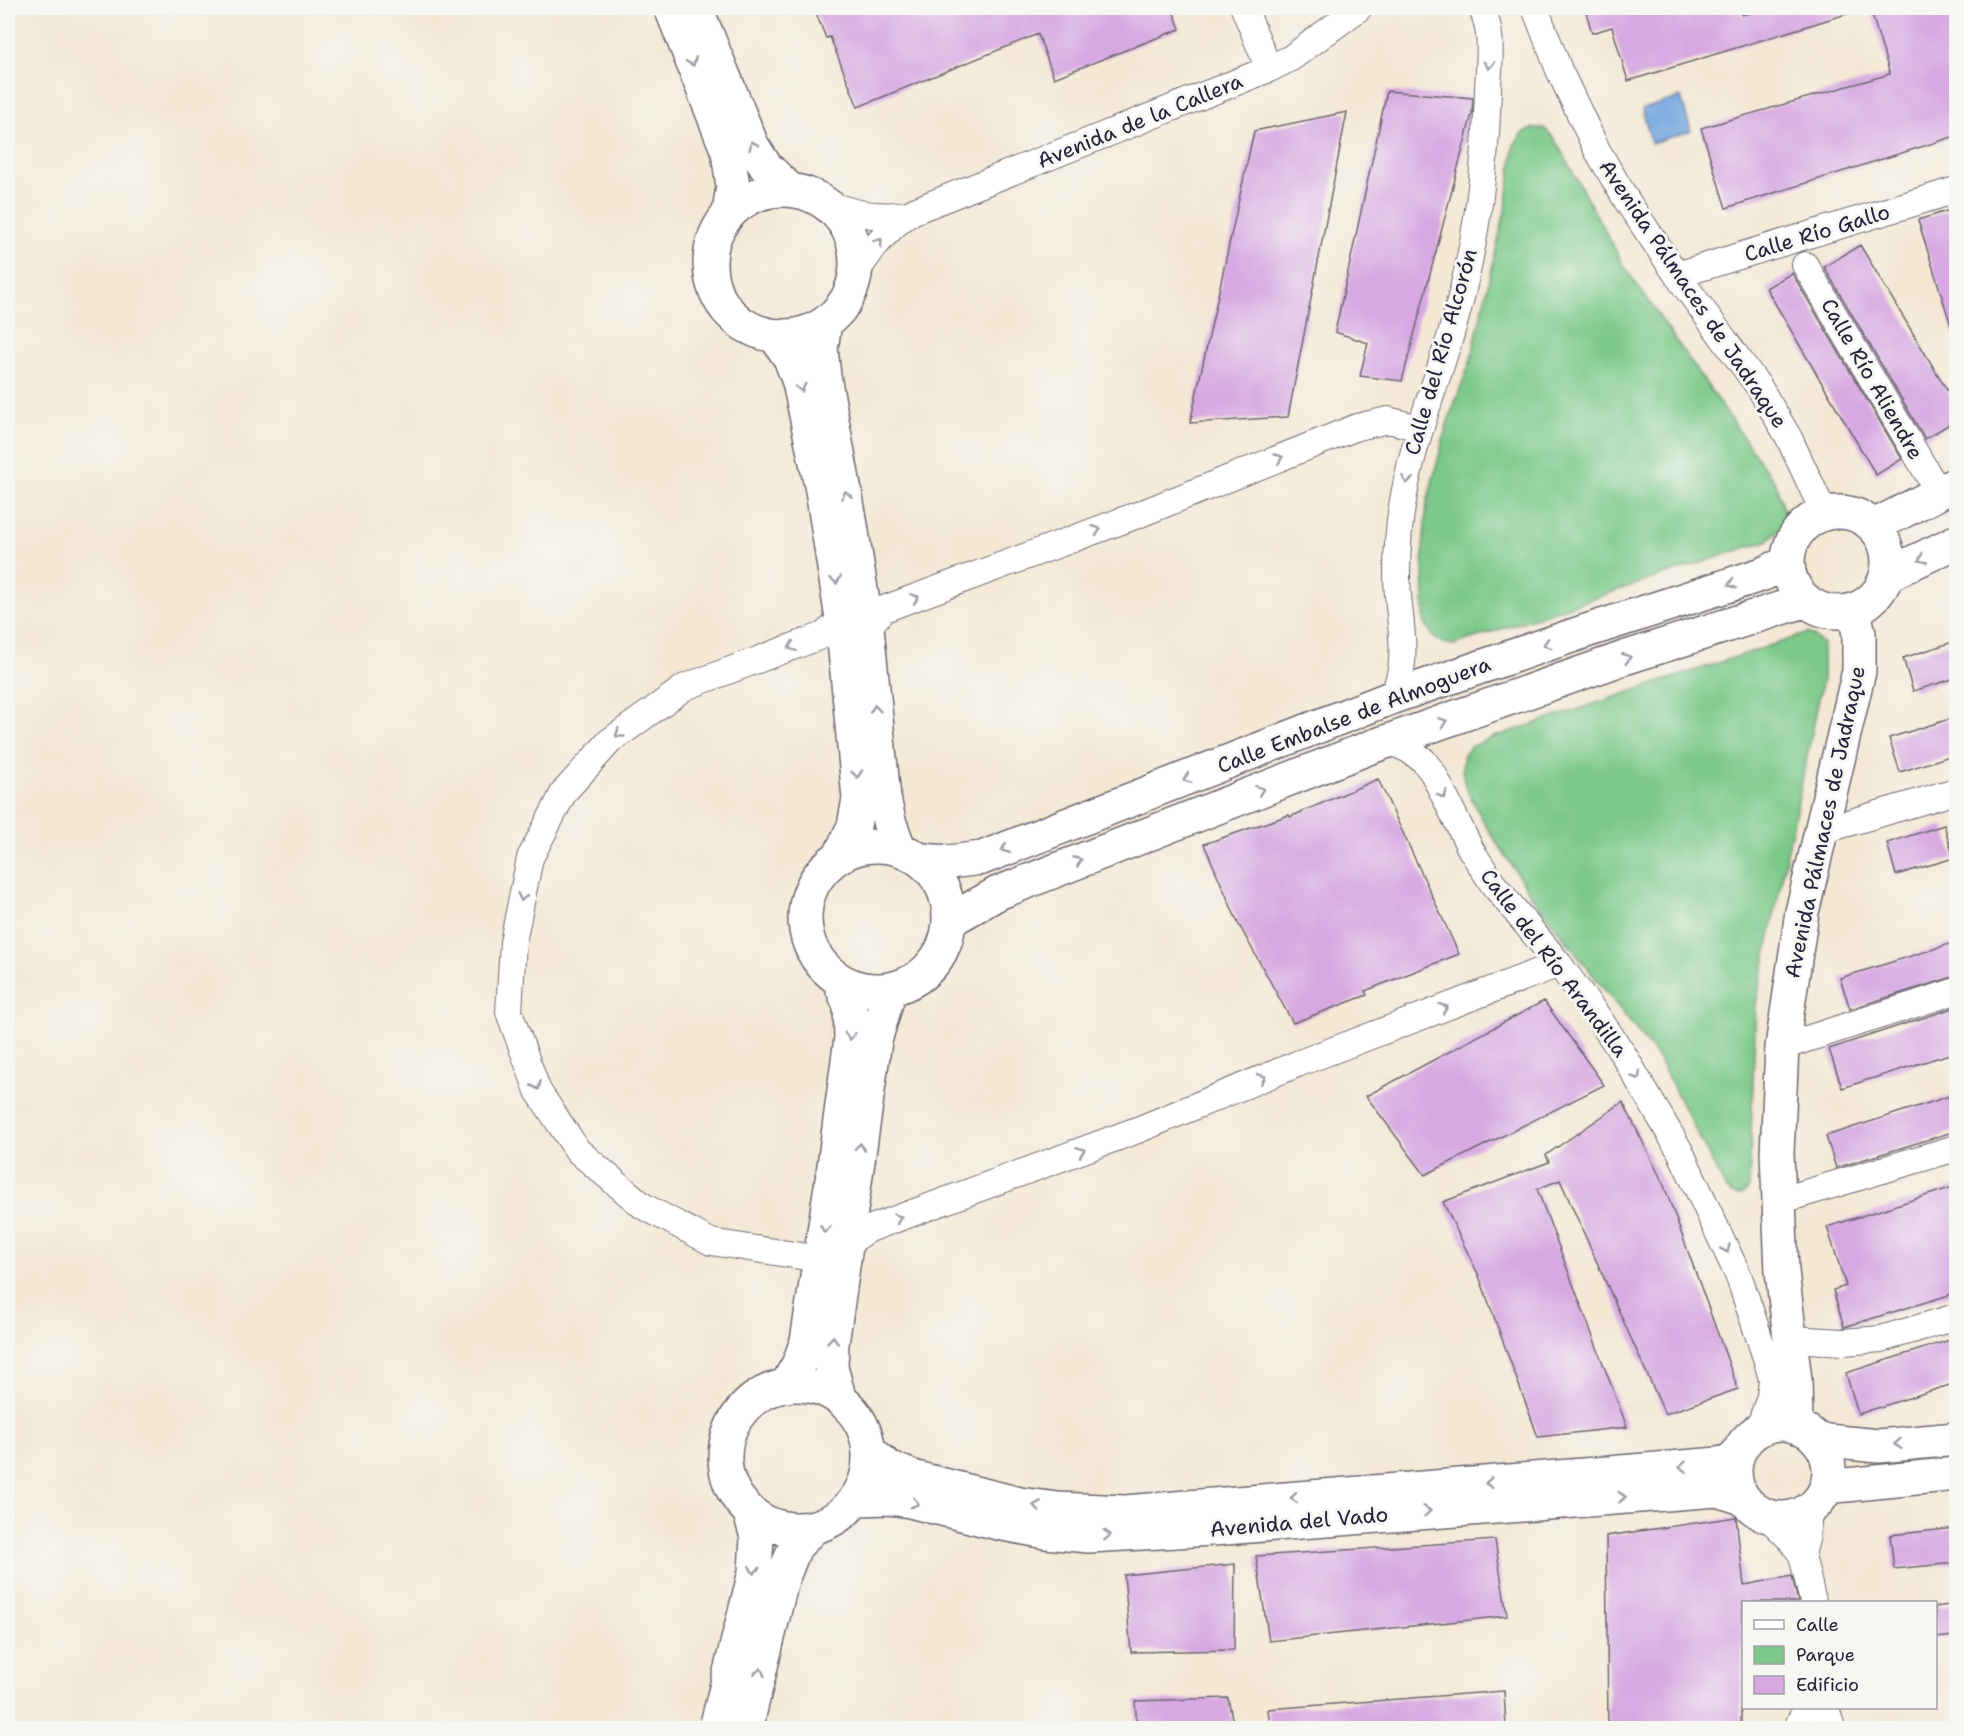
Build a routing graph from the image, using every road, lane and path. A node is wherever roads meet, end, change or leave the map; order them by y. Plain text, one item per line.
1 (671, 8) edge
2 (696, 8) edge
3 (1244, 8) edge
4 (1359, 8) edge
5 (1481, 8) edge
6 (1535, 8) edge
7 (1269, 69) junction
8 (789, 190) junction
9 (1956, 190) edge
10 (827, 203) junction
11 (729, 213) junction
12 (909, 214) junction
13 (1805, 265) dead end
14 (1677, 275) junction
15 (854, 276) junction
16 (825, 323) junction
17 (775, 336) junction
18 (1420, 428) junction
19 (1948, 488) edge
20 (1824, 513) junction
21 (1874, 526) junction
22 (1956, 542) edge
23 (1786, 563) junction
24 (1887, 575) junction
25 (1804, 601) junction
26 (1854, 611) junction
27 (855, 624) junction
28 (1393, 697) junction
29 (1390, 741) junction
30 (1956, 791) edge
31 (1821, 831) junction
32 (910, 854) junction
33 (840, 855) junction
34 (949, 921) junction
35 (1559, 964) junction
36 (839, 980) junction
37 (890, 989) junction
38 (1956, 991) edge
39 (1782, 1047) junction
40 (1956, 1148) edge
41 (1779, 1201) junction
42 (846, 1244) junction
43 (820, 1265) junction
44 (1956, 1317) edge
45 (1791, 1339) junction
46 (786, 1386) junction
47 (839, 1397) junction
48 (1807, 1434) junction
49 (1956, 1439) edge
50 (1745, 1444) junction
51 (870, 1451) junction
52 (1956, 1474) edge
53 (857, 1499) junction
54 (1817, 1499) junction
55 (1756, 1508) junction
56 (750, 1513) junction
57 (812, 1529) junction
58 (1802, 1555) junction
59 (1813, 1601) edge
60 (1805, 1709) edge
61 (1827, 1709) edge
62 (750, 1724) edge
63 (716, 1728) edge
64 (1797, 1728) edge
65 (1832, 1728) edge

1 -> 11 main road
8 -> 2 main road
3 - 7 street
4 - 7 street, Avenida de la Callera
5 -> 18 street, Calle del Río Alcorón
6 - 14 street, Avenida Pálmaces de Jadraque
7 - 12 street, Avenida de la Callera
8 - 10 main road
8 - 11 main road
9 - 14 street, Calle Río Gallo
10 - 12 street, Avenida de la Callera
10 - 15 main road
11 - 17 main road
15 -> 12 street, Avenida de la Callera
13 - 19 street, Calle Río Aliendre
14 - 20 street, Avenida Pálmaces de Jadraque
15 - 16 main road
16 - 17 main road
27 -> 16 main road
17 -> 27 main road
27 -> 18 street
18 -> 28 street, Calle del Río Alcorón
19 - 21 main road
20 - 21 main road
20 - 23 main road
21 - 24 main road
22 -> 24 main road
23 - 25 main road
23 -> 28 main road, Calle Embalse de Almoguera
24 - 26 main road
25 - 26 main road
29 -> 25 main road, Calle Embalse de Almoguera
26 - 31 main road, Avenida Pálmaces de Jadraque
32 -> 27 main road
27 -> 33 main road
27 -> 43 street
28 -> 32 main road, Calle Embalse de Almoguera
34 -> 29 main road, Calle Embalse de Almoguera
29 -> 35 street, Calle del Río Arandilla
30 - 31 street
31 - 39 main road, Avenida Pálmaces de Jadraque
32 - 33 main road
32 - 34 main road
33 - 36 main road
34 - 37 main road
42 -> 35 street
35 -> 50 street, Calle del Río Arandilla
36 - 37 main road
36 -> 43 main road
42 -> 37 main road
38 - 39 street
39 - 41 main road, Avenida Pálmaces de Jadraque
40 - 41 street
41 - 45 main road, Avenida Pálmaces de Jadraque
47 -> 42 main road
43 - 46 main road
44 - 45 street
45 - 48 main road, Avenida Pálmaces de Jadraque
46 - 47 main road
46 - 56 main road
47 - 51 main road
49 -> 48 main road
48 - 50 main road
48 - 54 main road
50 -> 51 main road, Avenida del Vado
50 - 55 main road
51 - 53 main road
52 - 54 main road
53 -> 55 main road, Avenida del Vado
53 - 57 main road
54 - 55 main road
54 - 58 street
55 - 58 street
56 - 57 main road
56 -> 63 main road
62 -> 57 main road
58 - 59 street
60 - 64 street
61 - 65 street

